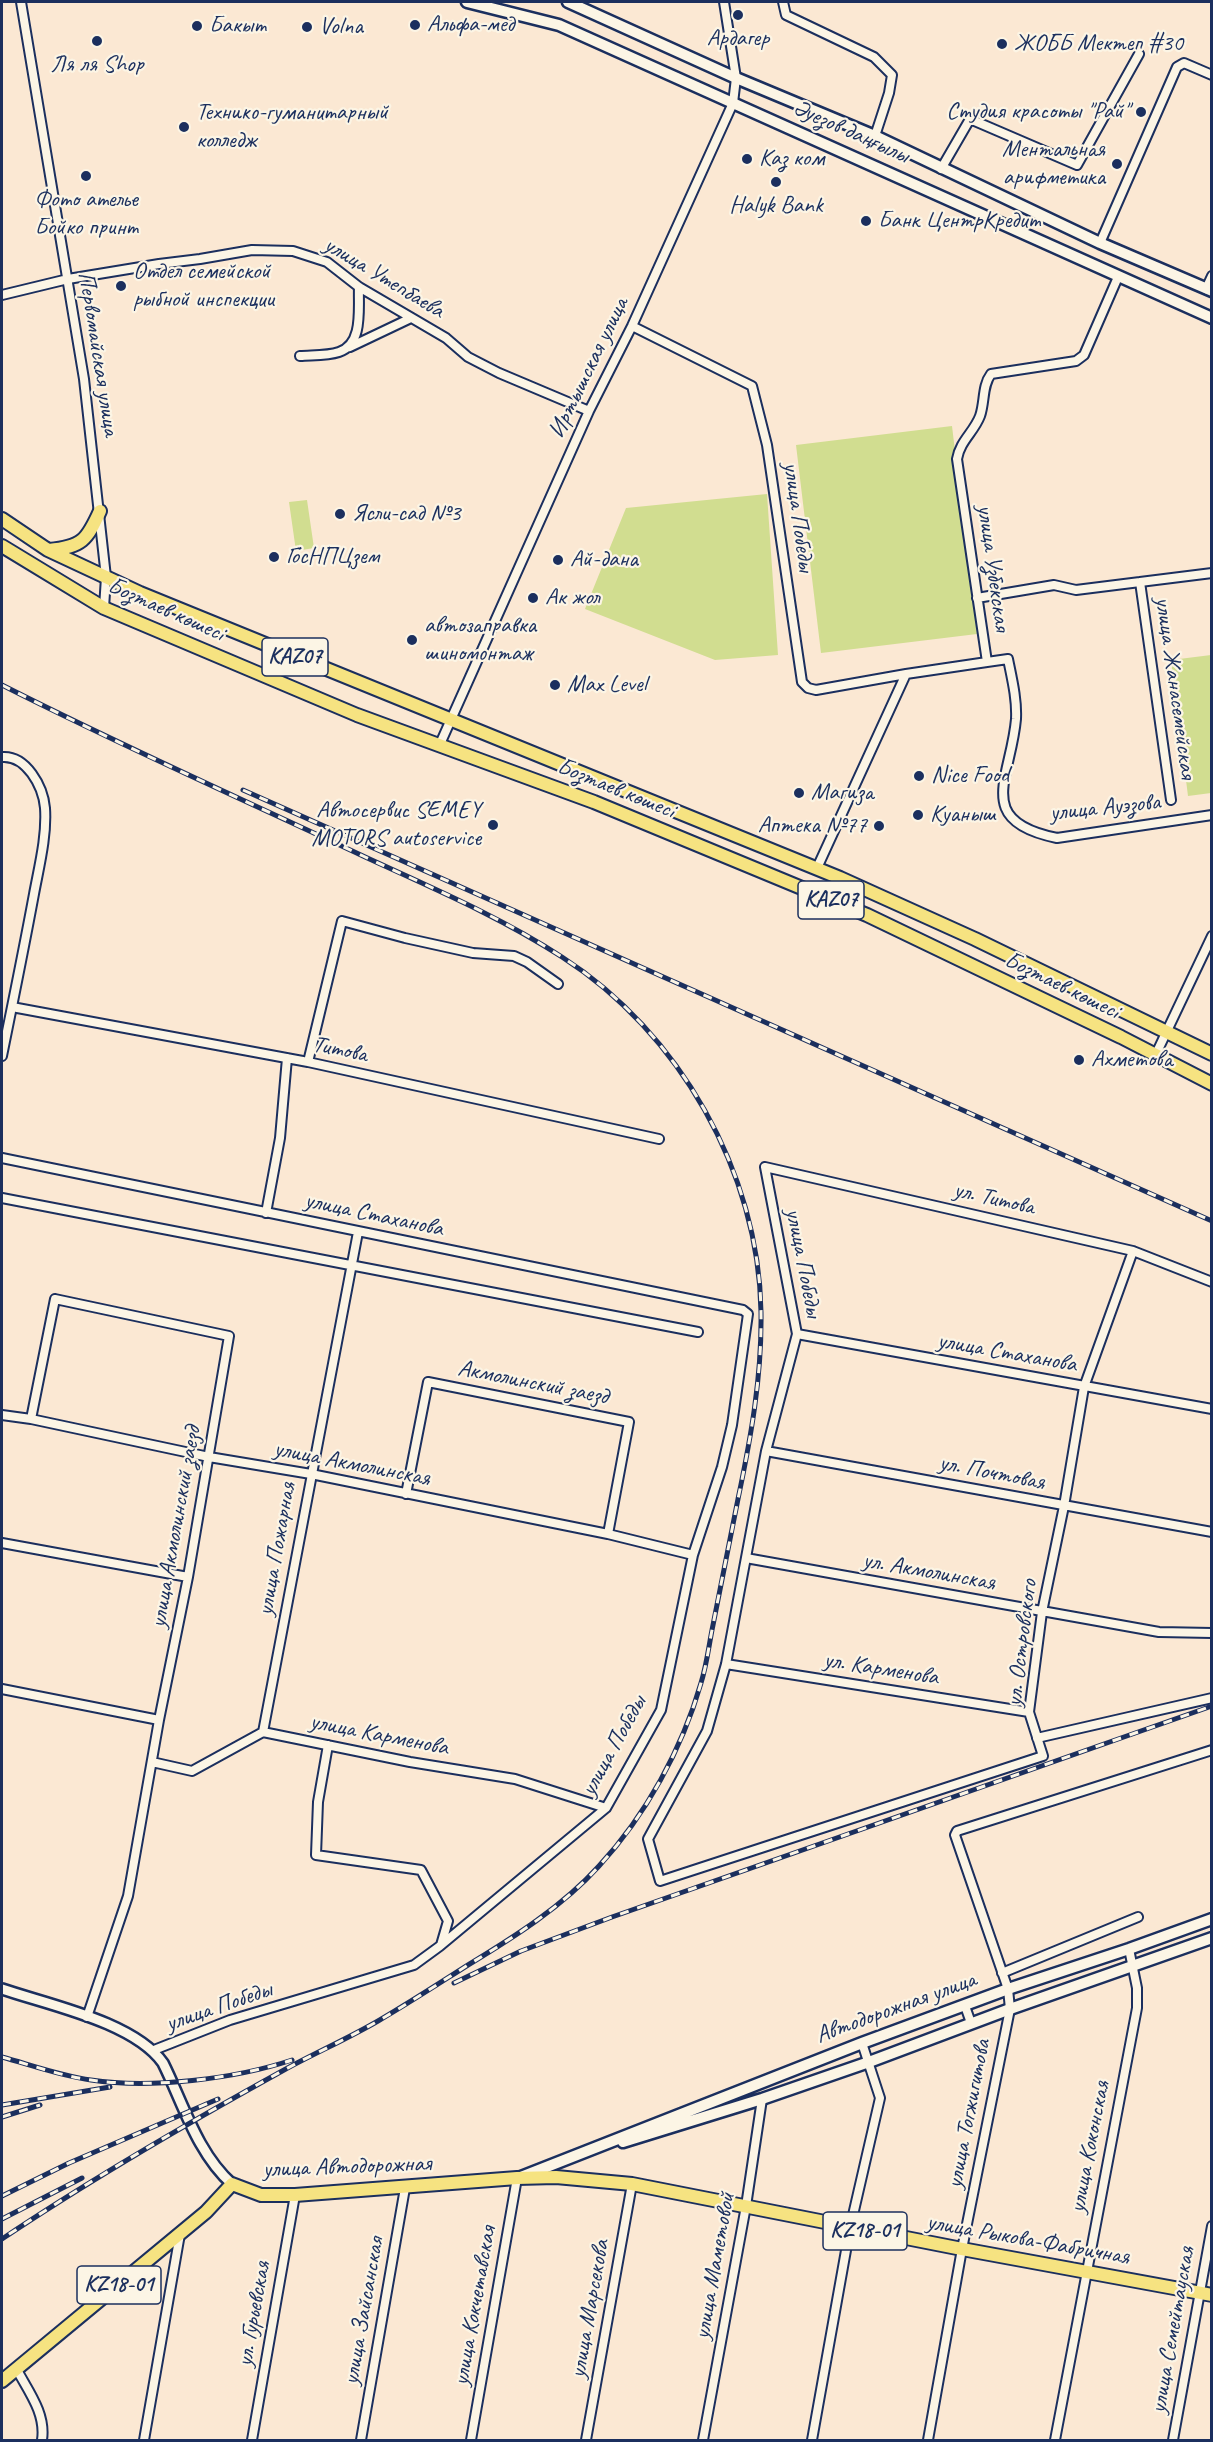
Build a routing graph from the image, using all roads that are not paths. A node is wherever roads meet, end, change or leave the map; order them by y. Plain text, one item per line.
1 (21, 2) edge
2 (467, 2) edge
3 (568, 2) edge
4 (724, 2) edge
5 (783, 2) edge
6 (1139, 54) dead end
7 (1212, 75) edge
8 (736, 78) junction
9 (733, 103) junction
10 (875, 136) junction
11 (942, 169) junction
12 (1100, 243) junction
13 (1212, 276) edge
14 (1118, 277) junction
15 (68, 279) junction
16 (358, 287) junction
17 (1209, 290) edge
18 (2, 295) edge
19 (411, 318) junction
20 (1212, 318) edge
21 (632, 326) junction
22 (348, 348) junction
23 (300, 356) dead end
24 (589, 411) junction
25 (100, 511) junction
26 (2, 519) edge
27 (2, 546) edge
28 (48, 550) junction
29 (1212, 573) edge
30 (106, 577) junction
31 (1140, 582) junction
32 (977, 598) junction
33 (104, 608) junction
34 (987, 662) junction
35 (906, 674) junction
36 (449, 720) junction
37 (440, 744) junction
38 (5, 757) edge
39 (1171, 800) dead end
40 (1212, 815) edge
41 (817, 868) junction
42 (1212, 936) edge
43 (558, 984) dead end
44 (12, 1006) junction
45 (1167, 1032) junction
46 (1156, 1054) junction
47 (1212, 1054) edge
48 (2, 1056) edge
49 (287, 1058) junction
50 (308, 1062) junction
51 (1212, 1084) edge
52 (659, 1139) dead end
53 (2, 1158) edge
54 (765, 1167) joint
55 (2, 1198) edge
56 (266, 1213) junction
57 (358, 1232) junction
58 (1133, 1251) junction
59 (350, 1266) junction
60 (1212, 1282) edge
61 (739, 1309) joint
62 (698, 1332) dead end
63 (796, 1334) junction
64 (1084, 1387) junction
65 (1212, 1409) edge
66 (2, 1415) edge
67 (31, 1419) junction
68 (766, 1451) junction
69 (209, 1457) junction
70 (311, 1474) junction
71 (406, 1494) junction
72 (1064, 1506) junction
73 (1212, 1532) edge
74 (608, 1534) junction
75 (2, 1543) edge
76 (693, 1555) junction
77 (746, 1558) junction
78 (188, 1577) junction
79 (1042, 1612) junction
80 (1212, 1633) edge
81 (726, 1664) junction
82 (2, 1689) edge
83 (1212, 1698) edge
84 (1029, 1713) junction
85 (159, 1720) junction
86 (264, 1732) junction
87 (1037, 1738) junction
88 (328, 1745) junction
89 (1212, 1750) edge
90 (152, 1762) junction
91 (606, 1808) junction
92 (660, 1881) joint
93 (1138, 1917) dead end
94 (1212, 1919) edge
95 (1212, 1938) edge
96 (440, 1946) junction
97 (1130, 1949) junction
98 (1134, 1966) junction
99 (1002, 1973) junction
100 (2, 1989) edge
101 (1008, 1989) junction
102 (965, 2006) junction
103 (1010, 2009) junction
104 (87, 2017) junction
105 (971, 2023) junction
106 (862, 2043) junction
107 (154, 2050) junction
108 (869, 2062) junction
109 (762, 2099) junction
110 (599, 2146) junction
111 (517, 2178) junction
112 (232, 2184) junction
113 (632, 2184) junction
114 (405, 2188) junction
115 (295, 2195) junction
116 (746, 2206) junction
117 (1212, 2226) edge
118 (850, 2228) junction
119 (180, 2234) junction
120 (962, 2249) junction
121 (1087, 2272) junction
122 (1205, 2293) edge
123 (17, 2370) junction
124 (2, 2381) edge
125 (42, 2440) edge
126 (144, 2440) edge
127 (252, 2440) edge
128 (361, 2440) edge
129 (471, 2440) edge
130 (586, 2440) edge
131 (704, 2440) edge
132 (812, 2440) edge
133 (928, 2440) edge
134 (1055, 2440) edge
135 (1173, 2440) edge

1 - 15 street, Первомайская улица
2 - 9 main road, Әуезов даңғылы
3 - 8 main road, Әуезов даңғылы
4 - 8 street, Иртышская улица
5 - 10 street
6 - 11 street
7 - 12 street
8 - 9 street, Иртышская улица
8 - 10 main road, Әуезов даңғылы
9 - 14 main road, Әуезов даңғылы
9 - 21 street, Иртышская улица
10 - 11 main road, Әуезов даңғылы
11 - 12 main road, Әуезов даңғылы
12 - 17 main road, Әуезов даңғылы
13 - 17 street
14 - 20 main road, Әуезов даңғылы
14 - 32 street, улица Узбекская
15 - 16 street, улица Утепбаева
15 - 18 street, улица Утепбаева
15 - 25 street, Первомайская улица
16 - 19 street, улица Утепбаева
16 - 22 street
19 - 22 street
19 - 24 street, улица Утепбаева
21 - 24 street, Иртышская улица
21 - 35 street, улица Победы
22 - 23 street
24 - 36 street, Иртышская улица
25 - 28 main road
25 - 30 street, Первомайская улица
26 - 28 main road, Бозтаев көшесі / KAZ07
27 - 33 main road, Бозтаев көшесі / KAZ07
28 - 30 main road, Бозтаев көшесі / KAZ07
29 - 31 street, улица Жанасемейская
30 - 33 street, Первомайская улица
30 - 36 main road, Бозтаев көшесі / KAZ07
31 - 32 street, улица Жанасемейская
31 - 39 street, улица Жанасемейская
32 - 34 street, улица Узбекская
33 - 37 main road, Бозтаев көшесі / KAZ07
34 - 35 street, улица Узбекская
34 - 40 street, улица Ауэзова
35 - 41 street
36 - 37 street, Иртышская улица
36 - 41 main road, Бозтаев көшесі / KAZ07
37 - 46 main road, Бозтаев көшесі / KAZ07
38 - 44 street
41 - 45 main road, Бозтаев көшесі / KAZ07
42 - 45 street
43 - 50 street
44 - 48 street
44 - 49 street, Титова
45 - 46 street
45 - 47 main road, Бозтаев көшесі / KAZ07
46 - 51 main road, Бозтаев көшесі / KAZ07
49 - 50 street, Титова
49 - 56 street
50 - 52 street, Титова
53 - 56 street, улица Стаханова
54 - 58 street, ул. Титова
54 - 63 street, улица Победы
55 - 59 street
56 - 57 street, улица Стаханова
57 - 59 street, улица Пожарная
57 - 61 street, улица Стаханова
58 - 60 street, ул. Титова
58 - 64 street, ул. Островского
59 - 62 street
59 - 70 street, улица Пожарная
61 - 76 street, улица Победы
63 - 64 street, улица Стаханова
63 - 68 street, улица Победы
64 - 65 street, улица Стаханова
64 - 72 street, ул. Островского
66 - 67 street, улица Акмолинская
67 - 69 street, улица Акмолинская
67 - 69 street, улица Акмолинский заезд
68 - 72 street, ул. Почтовая
68 - 77 street, улица Победы
69 - 70 street, улица Акмолинская
69 - 78 street, улица Акмолинский заезд
70 - 71 street, улица Акмолинская
70 - 86 street, улица Пожарная
71 - 74 street, улица Акмолинская
71 - 74 street, Акмолинский заезд
72 - 73 street, ул. Почтовая
72 - 79 street, ул. Островского
74 - 76 street, улица Акмолинская
75 - 78 street
76 - 91 street, улица Победы
77 - 79 street, ул. Акмолинская
77 - 81 street, улица Победы
78 - 85 street, улица Акмолинский заезд
79 - 80 street, ул. Акмолинская
79 - 84 street, ул. Островского
81 - 84 street, ул. Карменова
81 - 92 street, улица Победы
82 - 85 street
83 - 87 street
84 - 87 street, ул. Островского
85 - 90 street, улица Акмолинский заезд
86 - 88 street, улица Карменова
86 - 90 street
87 - 92 street, ул. Островского
88 - 91 street, улица Карменова
88 - 96 street
89 - 99 street, улица Тогжигитова
90 - 104 street, улица Акмолинский заезд
91 - 96 street, улица Победы
93 - 99 street
94 - 97 main road, Автодорожная улица
95 - 98 main road, Автодорожная улица
96 - 107 street, улица Победы
97 - 98 street, улица Коконская
97 - 101 main road, Автодорожная улица
98 - 103 main road, Автодорожная улица
98 - 121 street, улица Коконская
99 - 101 street, улица Тогжигитова
100 - 104 street
101 - 102 main road, Автодорожная улица
101 - 103 street, улица Тогжигитова
102 - 105 street
102 - 106 main road, Автодорожная улица
103 - 105 main road, Автодорожная улица
103 - 120 street, улица Тогжигитова
104 - 107 street
105 - 108 main road, Автодорожная улица
106 - 108 street
106 - 110 main road, Автодорожная улица
107 - 112 street
108 - 109 main road, Автодорожная улица
108 - 118 street
109 - 110 main road, Автодорожная улица
109 - 116 street, улица Маметовой
110 - 111 main road, Автодорожная улица
111 - 113 main road, улица Рыкова-Фабричная / KZ18-01
111 - 114 main road, улица Автодорожная / KZ18-01
111 - 129 street, улица Кокчетавская
112 - 115 main road, улица Автодорожная / KZ18-01
112 - 119 main road, улица Автодорожная / KZ18-01
113 - 116 main road, улица Рыкова-Фабричная / KZ18-01
113 - 130 street, улица Марсекова
114 - 115 main road, улица Автодорожная / KZ18-01
114 - 128 street, улица Зайсанская
115 - 127 street, ул. Гурьевская
116 - 118 main road, улица Рыкова-Фабричная / KZ18-01
116 - 131 street, улица Маметовой
117 - 122 street, улица Семейтауская
118 - 120 main road, улица Рыкова-Фабричная / KZ18-01
118 - 132 street
119 - 123 main road, улица Автодорожная / KZ18-01
119 - 126 street
120 - 121 main road, улица Рыкова-Фабричная / KZ18-01
120 - 133 street, улица Тогжигитова
121 - 122 main road, улица Рыкова-Фабричная / KZ18-01
121 - 134 street, улица Коконская
122 - 135 street, улица Семейтауская
123 - 124 main road, улица Автодорожная / KZ18-01
123 - 125 street

